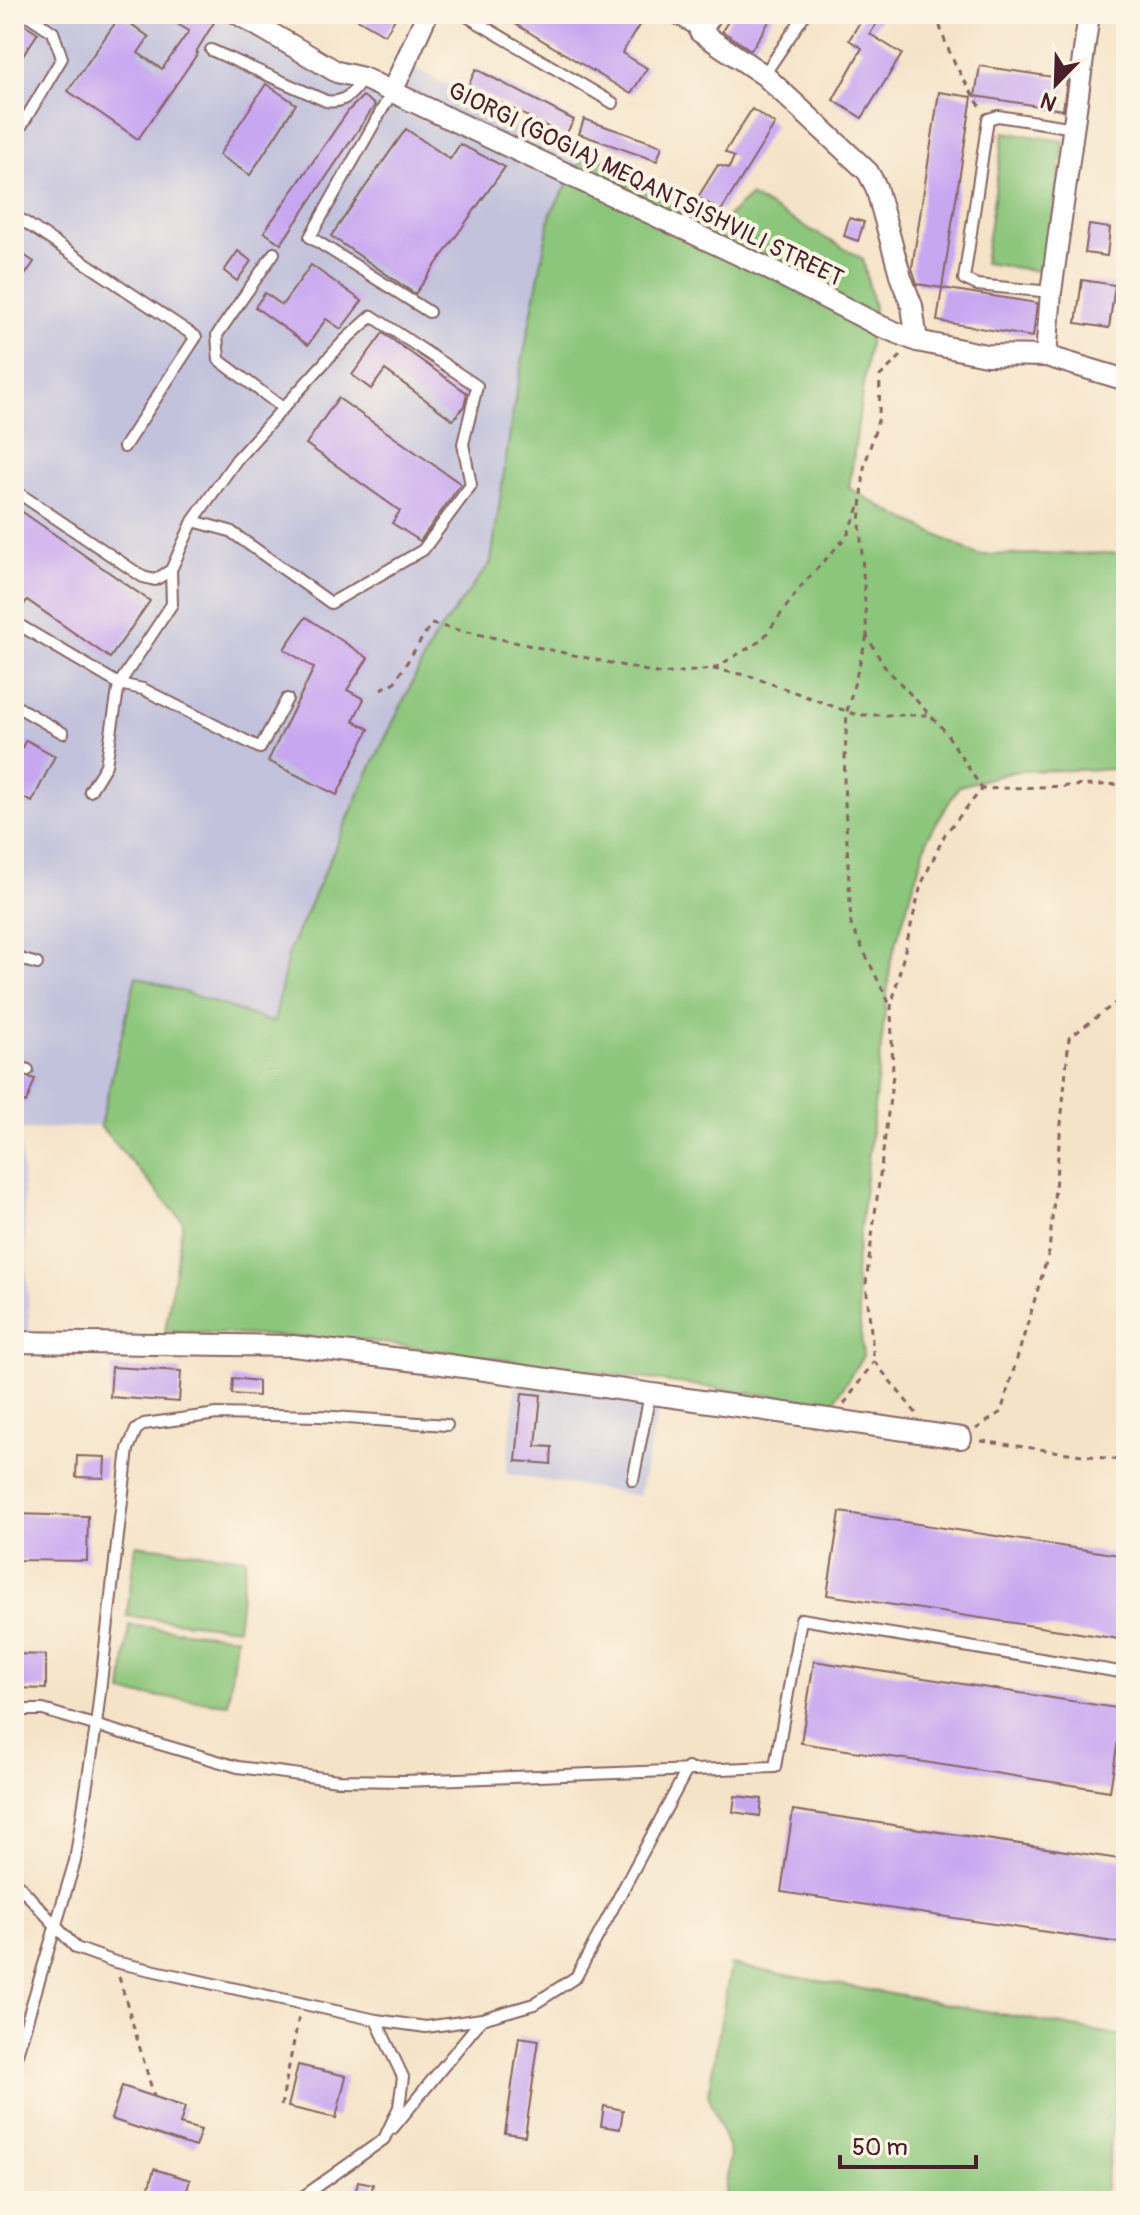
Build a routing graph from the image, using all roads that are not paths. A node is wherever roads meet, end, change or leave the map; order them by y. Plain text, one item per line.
1 (26, 14) edge
2 (238, 14) edge
3 (427, 14) edge
4 (463, 14) edge
5 (669, 14) edge
6 (712, 14) edge
7 (805, 14) edge
8 (1089, 14) edge
9 (700, 32) junction
10 (211, 50) dead end
11 (764, 75) junction
12 (363, 78) junction
13 (392, 92) junction
14 (613, 103) dead end
15 (1074, 128) junction
16 (14, 130) edge
17 (14, 215) edge
18 (274, 253) dead end
19 (1051, 292) junction
20 (429, 312) dead end
21 (917, 341) junction
22 (1046, 356) junction
23 (1126, 380) edge
24 (283, 408) junction
25 (124, 447) dead end
26 (14, 490) edge
27 (193, 521) junction
28 (171, 570) junction
29 (14, 622) edge
30 (119, 684) junction
31 (287, 699) dead end
32 (14, 705) edge
33 (63, 733) dead end
34 (90, 791) dead end
35 (14, 957) edge
36 (37, 964) dead end
37 (14, 1064) edge
38 (28, 1070) dead end
39 (14, 1342) edge
40 (650, 1394) junction
41 (447, 1425) dead end
42 (961, 1438) road end
43 (633, 1480) dead end
44 (1126, 1673) edge
45 (14, 1710) edge
46 (96, 1726) junction
47 (688, 1768) junction
48 (14, 1880) edge
49 (57, 1928) junction
50 (482, 2019) junction
51 (376, 2020) junction
52 (14, 2064) edge
53 (384, 2139) junction
54 (297, 2201) edge

1 - 16 lane
2 - 12 street, GIORGI (GOGIA) MEQANTSISHVILI STREET
3 - 13 street
4 - 14 lane
5 - 9 lane
6 - 9 street
7 - 11 lane
8 - 15 street
9 - 11 street
10 - 12 lane
11 - 21 street
12 - 13 street, GIORGI (GOGIA) MEQANTSISHVILI STREET
13 - 20 lane
13 - 21 street, GIORGI (GOGIA) MEQANTSISHVILI STREET
15 - 19 street
15 - 19 lane
17 - 25 lane
18 - 24 lane
19 - 22 street
21 - 22 street, GIORGI (GOGIA) MEQANTSISHVILI STREET
22 - 23 street, GIORGI (GOGIA) MEQANTSISHVILI STREET
24 - 27 lane
24 - 27 lane
26 - 28 lane
27 - 28 lane
28 - 30 lane
29 - 30 lane
30 - 31 lane
30 - 34 lane
32 - 33 lane
35 - 36 lane
37 - 38 lane
39 - 40 street
40 - 42 street
40 - 43 lane
41 - 46 lane
44 - 47 lane
45 - 46 lane
46 - 47 lane
46 - 49 lane
47 - 50 lane
48 - 49 lane
49 - 51 lane
49 - 52 lane
50 - 51 lane
50 - 53 lane
51 - 53 lane
53 - 54 lane

